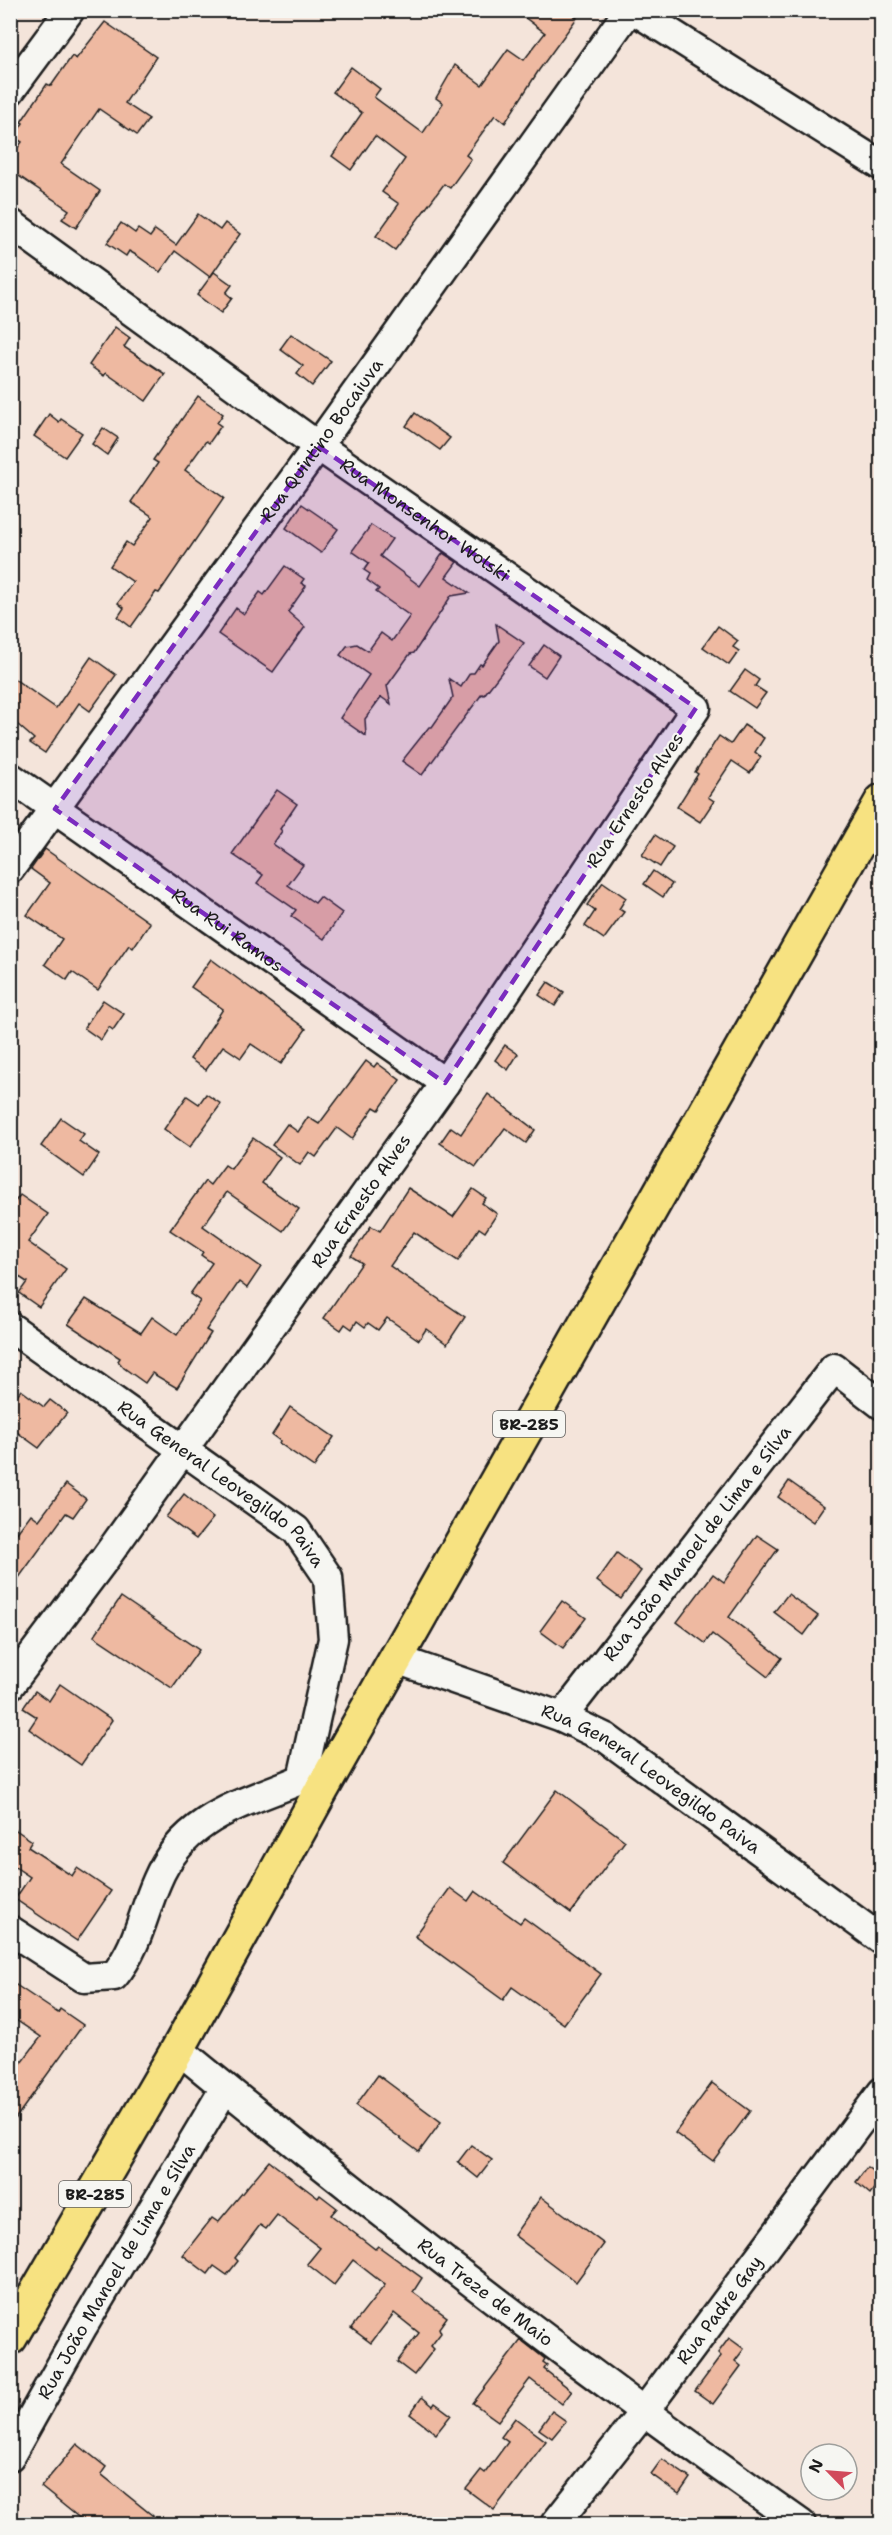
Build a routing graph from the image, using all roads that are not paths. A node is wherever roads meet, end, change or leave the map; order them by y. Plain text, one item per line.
1 (70, 10) edge
2 (629, 10) edge
3 (634, 10) edge
4 (10, 91) edge
5 (882, 166) edge
6 (10, 223) edge
7 (318, 446) junction
8 (696, 708) joint
9 (10, 777) edge
10 (882, 801) edge
11 (55, 809) junction
12 (10, 869) edge
13 (445, 1083) junction
14 (10, 1327) edge
15 (882, 1405) edge
16 (184, 1449) junction
17 (396, 1659) junction
18 (10, 1684) edge
19 (562, 1717) junction
20 (312, 1784) junction
21 (10, 1930) edge
22 (882, 1940) edge
23 (178, 2049) junction
24 (225, 2088) junction
25 (882, 2092) edge
26 (10, 2338) edge
27 (643, 2413) junction
28 (10, 2456) edge
29 (555, 2524) edge
30 (801, 2524) edge

1 - 4 street
2 - 7 street, Rua Quintino Bocaiuva
3 - 5 street
6 - 7 street, Rua Monsenhor Wolski
7 - 8 street, Rua Monsenhor Wolski
7 - 11 street, Rua Quintino Bocaiuva
8 - 13 street, Rua Ernesto Alves
9 - 11 street, Rua Rui Ramos
10 - 17 highway, BR-285
11 - 12 street, Rua Quintino Bocaiuva
11 - 13 street, Rua Rui Ramos
13 - 16 street, Rua Ernesto Alves
14 - 16 street, Rua General Leovegildo Paiva
15 - 19 street, Rua João Manoel de Lima e Silva
16 - 18 street, Rua Ernesto Alves
16 - 20 street, Rua General Leovegildo Paiva
17 - 19 street, Rua General Leovegildo Paiva
17 - 20 highway, BR-285
19 - 22 street, Rua General Leovegildo Paiva
20 - 21 street
20 - 23 highway, BR-285
23 - 24 street, Rua Treze de Maio
23 - 26 highway, BR-285
24 - 27 street, Rua Treze de Maio
24 - 28 street, Rua João Manoel de Lima e Silva
25 - 27 street, Rua Padre Gay
27 - 29 street, Rua Padre Gay
27 - 30 street, Rua Treze de Maio

